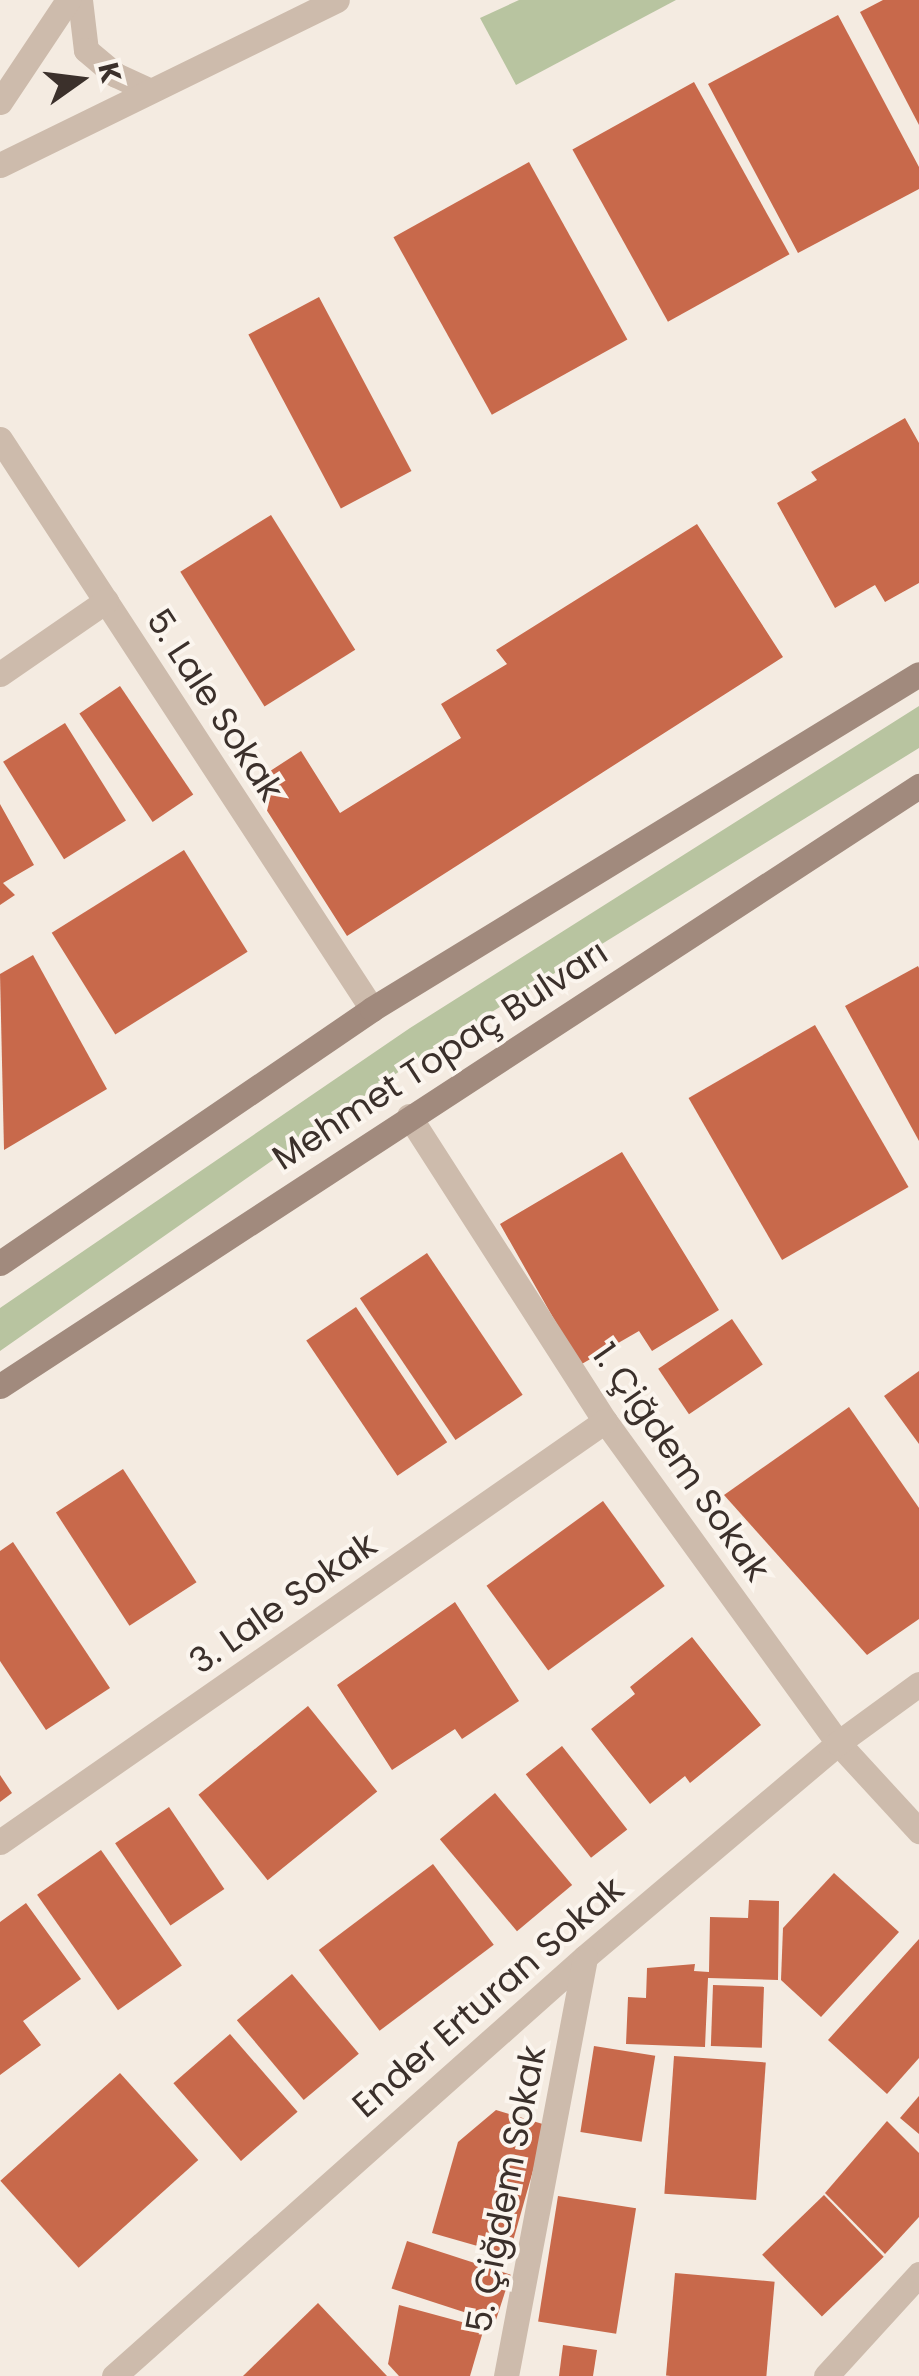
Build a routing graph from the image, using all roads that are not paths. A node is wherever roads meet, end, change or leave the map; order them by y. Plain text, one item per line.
1 (68, 0) edge
2 (80, 0) edge
3 (337, 0) edge
4 (146, 89) junction
5 (0, 102) edge
6 (0, 165) edge
7 (0, 439) edge
8 (106, 601) junction
9 (0, 674) edge
10 (919, 674) edge
11 (919, 786) edge
12 (372, 1009) junction
13 (409, 1116) junction
14 (0, 1263) edge
15 (0, 1386) edge
16 (605, 1421) junction
17 (919, 1684) edge
18 (838, 1744) junction
19 (919, 1832) edge
20 (0, 1842) edge
21 (585, 1957) junction
22 (919, 2274) edge
23 (114, 2376) edge
24 (506, 2376) edge
25 (826, 2376) edge

1 - 5 street
2 - 4 street
3 - 4 street
4 - 6 street
7 - 8 street, 5. Lale Sokak
8 - 9 street
8 - 12 street, 5. Lale Sokak
10 - 12 main road, Mehmet Topaç Bulvarı
11 - 13 main road, Mehmet Topaç Bulvarı
12 - 14 main road, Mehmet Topaç Bulvarı
13 - 15 main road, Mehmet Topaç Bulvarı
13 - 16 street, 1. Çiğdem Sokak
16 - 18 street, 1. Çiğdem Sokak
16 - 20 street, 3. Lale Sokak
17 - 18 street, Ender Erturan Sokak
18 - 19 street, 1. Çiğdem Sokak
18 - 21 street, Ender Erturan Sokak
21 - 23 street, Ender Erturan Sokak
21 - 24 street, 5. Çiğdem Sokak
22 - 25 street

